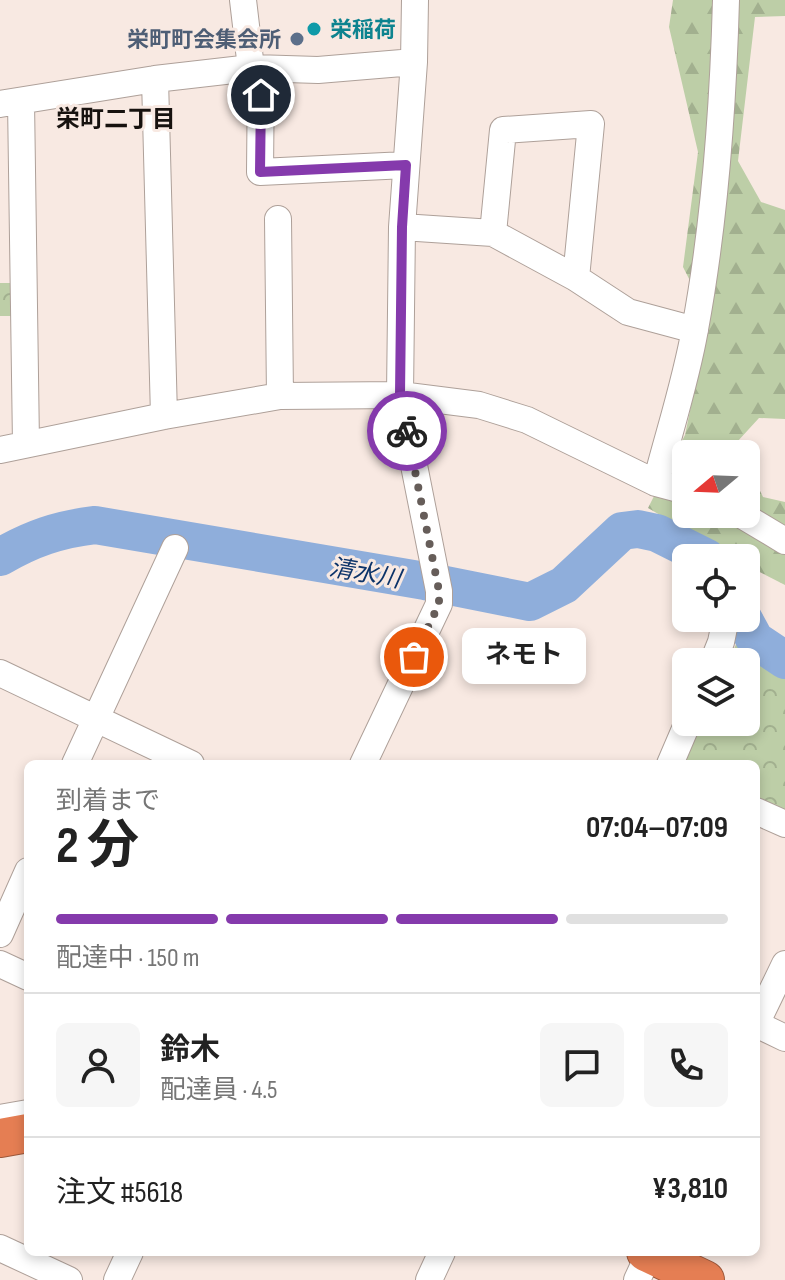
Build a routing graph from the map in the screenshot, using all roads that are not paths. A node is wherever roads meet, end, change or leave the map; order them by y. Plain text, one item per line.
1 (243, 0) edge
2 (415, 0) edge
3 (726, 0) edge
4 (414, 62) junction
5 (256, 69) junction
6 (155, 79) junction
7 (10, 102) edge
8 (406, 165) junction
9 (278, 219) dead end
10 (402, 227) junction
11 (493, 233) junction
12 (576, 278) junction
13 (695, 330) junction
14 (400, 395) junction
15 (280, 396) junction
16 (164, 416) junction
17 (26, 444) junction
18 (0, 450) edge
19 (656, 483) junction
20 (672, 487) edge
21 (760, 526) edge
22 (785, 541) edge
23 (175, 548) dead end
24 (0, 673) edge
25 (95, 718) junction
26 (682, 736) edge
27 (77, 760) edge
28 (183, 760) edge
29 (365, 760) edge
30 (672, 760) edge
31 (760, 813) edge
32 (785, 824) edge
33 (24, 880) edge
34 (0, 934) edge
35 (0, 964) edge
36 (785, 964) edge
37 (24, 975) edge
38 (760, 1016) edge
39 (760, 1026) edge
40 (785, 1038) edge
41 (24, 1114) edge
42 (0, 1118) edge
43 (24, 1134) edge
44 (0, 1138) edge
45 (0, 1248) edge
46 (128, 1256) edge
47 (440, 1256) edge
48 (646, 1259) edge
49 (69, 1280) edge
50 (117, 1280) edge
51 (429, 1280) edge
52 (705, 1280) edge

1 - 5 street
2 - 4 street
3 - 13 street
4 - 5 street
4 - 8 street
5 - 6 street
5 - 8 street
6 - 7 street
6 - 16 street
7 - 17 street
8 - 10 street
9 - 15 street
10 - 11 street
10 - 14 street
11 - 12 street
11 - 12 street
12 - 13 street
13 - 19 street
14 - 15 street
14 - 19 street
14 - 29 street
15 - 16 street
16 - 17 street
17 - 18 street
19 - 20 street
21 - 22 street
23 - 25 street
24 - 25 street
25 - 27 street
25 - 28 street
26 - 30 street
31 - 32 street
33 - 34 street
35 - 37 street
36 - 38 street
39 - 40 street
41 - 42 street
43 - 44 highway
45 - 49 street
46 - 50 street
47 - 51 street
48 - 52 highway

